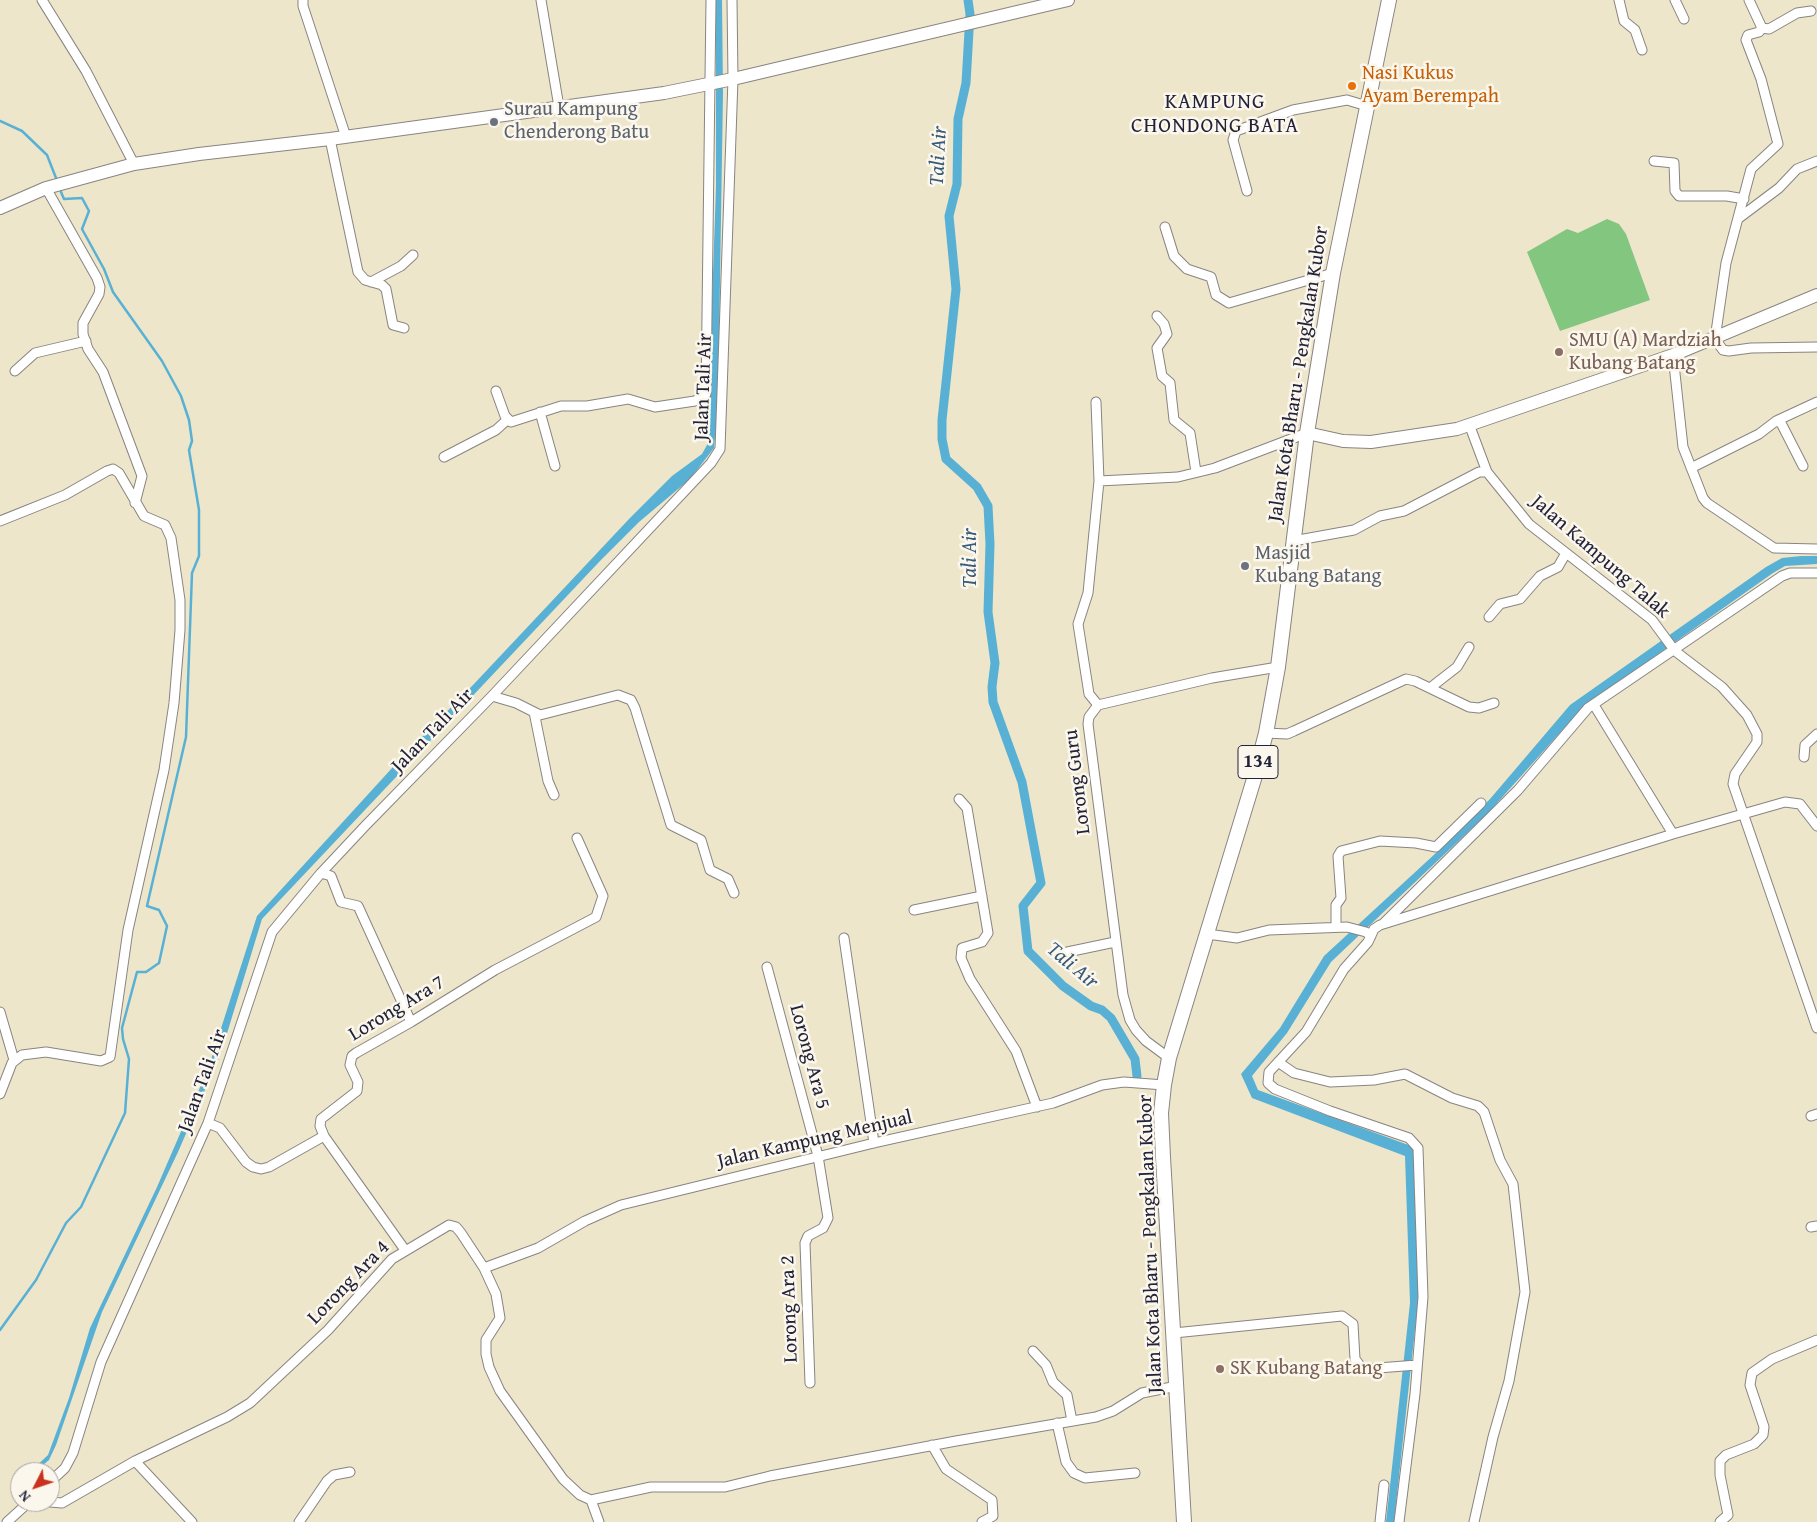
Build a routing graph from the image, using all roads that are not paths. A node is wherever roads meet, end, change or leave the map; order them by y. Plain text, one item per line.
1 (42, 0) edge
2 (303, 0) edge
3 (540, 0) edge
4 (711, 0) edge
5 (732, 0) edge
6 (1068, 0) edge
7 (1389, 0) edge
8 (1619, 0) edge
9 (1675, 0) edge
10 (1749, 0) edge
11 (1811, 10) dead end
12 (1684, 19) dead end
13 (1762, 28) junction
14 (1642, 50) dead end
15 (731, 80) junction
16 (710, 84) junction
17 (1367, 106) junction
18 (559, 107) junction
19 (346, 137) junction
20 (330, 139) junction
21 (1654, 161) dead end
22 (1817, 161) edge
23 (134, 164) junction
24 (46, 188) junction
25 (1247, 190) dead end
26 (1744, 199) junction
27 (0, 208) edge
28 (1738, 218) junction
29 (1165, 226) dead end
30 (413, 255) dead end
31 (1332, 274) junction
32 (370, 282) junction
33 (1817, 295) edge
34 (1157, 316) dead end
35 (404, 328) dead end
36 (1716, 339) junction
37 (86, 341) junction
38 (1817, 348) edge
39 (1673, 355) junction
40 (15, 371) dead end
41 (496, 391) dead end
42 (1096, 402) dead end
43 (1817, 402) edge
44 (540, 412) junction
45 (507, 420) junction
46 (1776, 421) junction
47 (1469, 424) junction
48 (1307, 433) junction
49 (444, 457) dead end
50 (555, 466) dead end
51 (1803, 466) dead end
52 (1691, 468) junction
53 (1196, 472) junction
54 (1487, 472) junction
55 (1099, 481) junction
56 (135, 503) junction
57 (0, 520) edge
58 (1293, 541) junction
59 (1817, 549) edge
60 (1566, 553) junction
61 (1817, 573) edge
62 (1489, 617) dead end
63 (1469, 647) dead end
64 (1673, 649) junction
65 (1278, 667) junction
66 (1430, 688) junction
67 (492, 696) junction
68 (1494, 703) dead end
69 (1098, 705) junction
70 (1594, 705) junction
71 (534, 712) junction
72 (1266, 733) junction
73 (1817, 734) edge
74 (1804, 757) dead end
75 (554, 795) dead end
76 (959, 799) dead end
77 (1481, 803) dead end
78 (1743, 815) junction
79 (1817, 826) edge
80 (1674, 834) junction
81 (577, 838) dead end
82 (321, 872) junction
83 (734, 894) dead end
84 (982, 896) junction
85 (914, 910) dead end
86 (1383, 925) junction
87 (1336, 927) junction
88 (1207, 934) junction
89 (1369, 934) junction
90 (844, 938) dead end
91 (1115, 942) junction
92 (1058, 954) dead end
93 (766, 967) dead end
94 (0, 1012) edge
95 (411, 1022) junction
96 (1817, 1028) edge
97 (1169, 1058) junction
98 (14, 1060) junction
99 (1278, 1062) junction
100 (1164, 1085) junction
101 (0, 1094) edge
102 (1037, 1107) junction
103 (208, 1123) junction
104 (324, 1136) junction
105 (874, 1143) junction
106 (818, 1156) junction
107 (405, 1250) junction
108 (484, 1268) junction
109 (1174, 1333) junction
110 (1817, 1340) edge
111 (1033, 1351) dead end
112 (1415, 1365) junction
113 (810, 1383) dead end
114 (1177, 1386) junction
115 (1072, 1421) junction
116 (1057, 1423) junction
117 (932, 1445) junction
118 (135, 1461) junction
119 (350, 1472) dead end
120 (60, 1473) edge
121 (1135, 1473) dead end
122 (1384, 1485) dead end
123 (591, 1500) junction
124 (60, 1503) edge
125 (18, 1512) edge
126 (1725, 1520) edge
127 (7, 1522) edge
128 (192, 1522) edge
129 (299, 1522) edge
130 (600, 1522) edge
131 (982, 1522) edge
132 (1184, 1522) edge
133 (1380, 1522) edge
134 (1399, 1522) edge
135 (1474, 1522) edge

1 - 23 street
2 - 19 street
3 - 18 street
4 - 16 street
5 - 15 street, Jalan Tali Air
6 - 15 street
7 - 17 main road, Jalan Kota Bharu - Pengkalan Kubor / 134
8 - 14 street
9 - 12 street
10 - 13 street
11 - 13 street
13 - 26 street
15 - 16 street
15 - 67 street, Jalan Tali Air
16 - 18 street
16 - 44 street
17 - 25 street
17 - 31 main road, Jalan Kota Bharu - Pengkalan Kubor / 134
18 - 19 street
19 - 20 street
20 - 23 street
20 - 32 street
21 - 26 street
22 - 28 street
23 - 24 street
24 - 27 street
24 - 37 street
26 - 28 street
28 - 36 street
29 - 31 street
30 - 32 street
31 - 48 main road, Jalan Kota Bharu - Pengkalan Kubor / 134
32 - 35 street
33 - 36 street
34 - 53 street
36 - 38 street
36 - 39 street
37 - 40 street
37 - 56 street
39 - 47 street
39 - 52 street
41 - 45 street
42 - 55 street, Lorong Guru
43 - 46 street
44 - 45 street
44 - 50 street
45 - 49 street
46 - 51 street
46 - 52 street
47 - 48 street
47 - 54 street, Jalan Kampung Talak
48 - 53 street
48 - 58 main road, Jalan Kota Bharu - Pengkalan Kubor / 134
52 - 59 street
53 - 55 street
54 - 58 street
54 - 60 street, Jalan Kampung Talak
55 - 69 street, Lorong Guru
56 - 57 street
56 - 98 street
58 - 65 main road, Jalan Kota Bharu - Pengkalan Kubor / 134
60 - 62 street
60 - 64 street, Jalan Kampung Talak
61 - 64 street
63 - 66 street
64 - 70 street
64 - 78 street, Jalan Kampung Talak
65 - 69 street
65 - 72 main road, Jalan Kota Bharu - Pengkalan Kubor / 134
66 - 68 street
66 - 72 street
67 - 71 street
67 - 82 street, Jalan Tali Air
69 - 91 street, Lorong Guru
70 - 80 street
70 - 86 street
71 - 75 street
71 - 83 street
72 - 88 main road, Jalan Kota Bharu - Pengkalan Kubor / 134
73 - 74 street
76 - 84 street
77 - 87 street
78 - 79 street
78 - 80 street
78 - 96 street, Jalan Kampung Talak
80 - 86 street
81 - 95 street, Lorong Ara 7
82 - 95 street
82 - 103 street, Jalan Tali Air
84 - 85 street
84 - 102 street
86 - 89 street
87 - 88 street
87 - 89 street
88 - 97 main road, Jalan Kota Bharu - Pengkalan Kubor / 134
89 - 99 street
90 - 105 street
91 - 92 street
91 - 97 street, Lorong Guru
93 - 106 street, Lorong Ara 5
94 - 98 street
95 - 104 street, Lorong Ara 7
97 - 100 main road, Jalan Kota Bharu - Pengkalan Kubor / 134
98 - 101 street
99 - 112 street
99 - 135 street
100 - 102 street, Jalan Kampung Menjual
100 - 109 main road, Jalan Kota Bharu - Pengkalan Kubor / 134
102 - 105 street, Jalan Kampung Menjual
103 - 104 street
103 - 120 street, Jalan Tali Air
104 - 107 street
105 - 106 street, Jalan Kampung Menjual
106 - 108 street, Jalan Kampung Menjual
106 - 113 street, Lorong Ara 2
107 - 108 street, Lorong Ara 4
107 - 118 street, Lorong Ara 4
108 - 123 street, Lorong Ara 4
109 - 112 street
109 - 114 main road, Jalan Kota Bharu - Pengkalan Kubor / 134
110 - 126 street
111 - 115 street
112 - 134 street
114 - 115 street
114 - 132 main road, Jalan Kota Bharu - Pengkalan Kubor / 134
115 - 116 street
116 - 117 street
116 - 121 street
117 - 123 street
117 - 131 street
118 - 124 street, Lorong Ara 4
118 - 128 street
119 - 129 street
122 - 133 street
123 - 130 street
125 - 127 street

